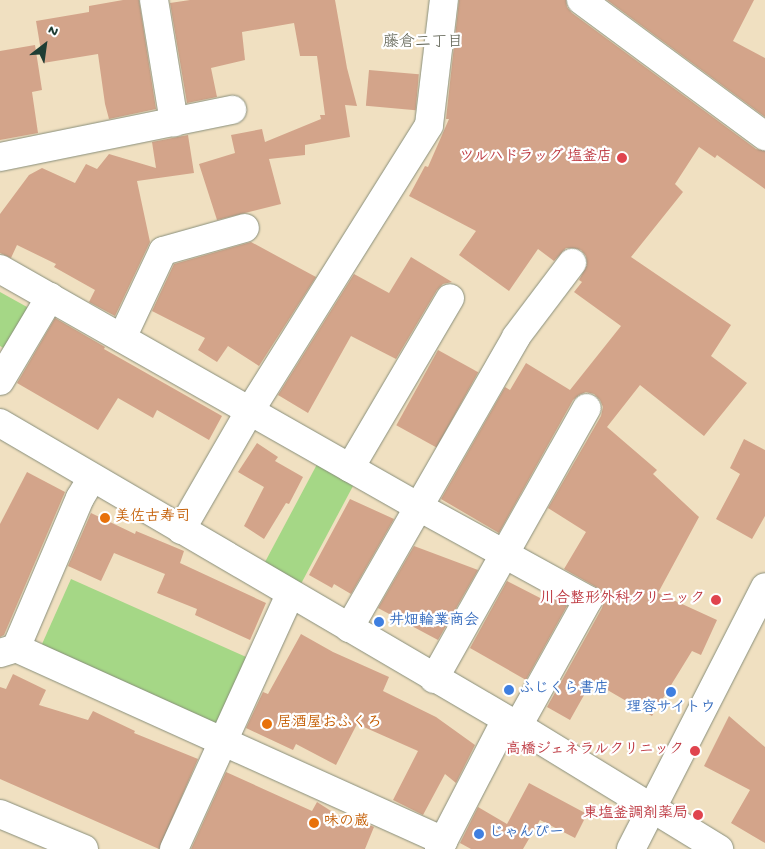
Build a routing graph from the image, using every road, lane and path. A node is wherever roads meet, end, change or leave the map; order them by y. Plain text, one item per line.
1 (154, 0) edge
2 (444, 0) edge
3 (581, 0) edge
4 (232, 110) dead end
5 (174, 122) junction
6 (765, 136) edge
7 (0, 157) edge
8 (245, 228) dead end
9 (572, 263) dead end
10 (0, 269) edge
11 (50, 297) junction
12 (450, 298) dead end
13 (122, 338) junction
14 (0, 381) edge
15 (587, 408) dead end
16 (250, 409) junction
17 (0, 423) edge
18 (350, 468) junction
19 (92, 478) junction
20 (419, 507) junction
21 (181, 530) junction
22 (505, 554) junction
23 (765, 587) edge
24 (290, 594) junction
25 (349, 628) junction
26 (8, 651) edge
27 (434, 679) junction
28 (512, 723) junction
29 (223, 742) junction
30 (652, 809) junction
31 (0, 814) edge
32 (441, 845) edge
33 (84, 849) edge
34 (174, 849) edge
35 (631, 849) edge
36 (719, 849) edge

1 - 5 street
2 - 16 street
3 - 6 street
4 - 5 street
5 - 7 street
8 - 13 street
9 - 20 street
10 - 11 street
11 - 13 street
11 - 14 street
12 - 18 street
13 - 16 street
15 - 22 street
16 - 18 street
16 - 21 street
17 - 19 street
18 - 20 street
19 - 21 street
19 - 26 street
20 - 22 street
20 - 25 street
21 - 24 street
22 - 27 street
22 - 28 street
23 - 30 street
24 - 25 street
24 - 29 street
25 - 27 street
26 - 29 street
27 - 28 street
28 - 30 street
28 - 32 street
29 - 32 street
29 - 34 street
30 - 35 street
30 - 36 street
31 - 33 street

